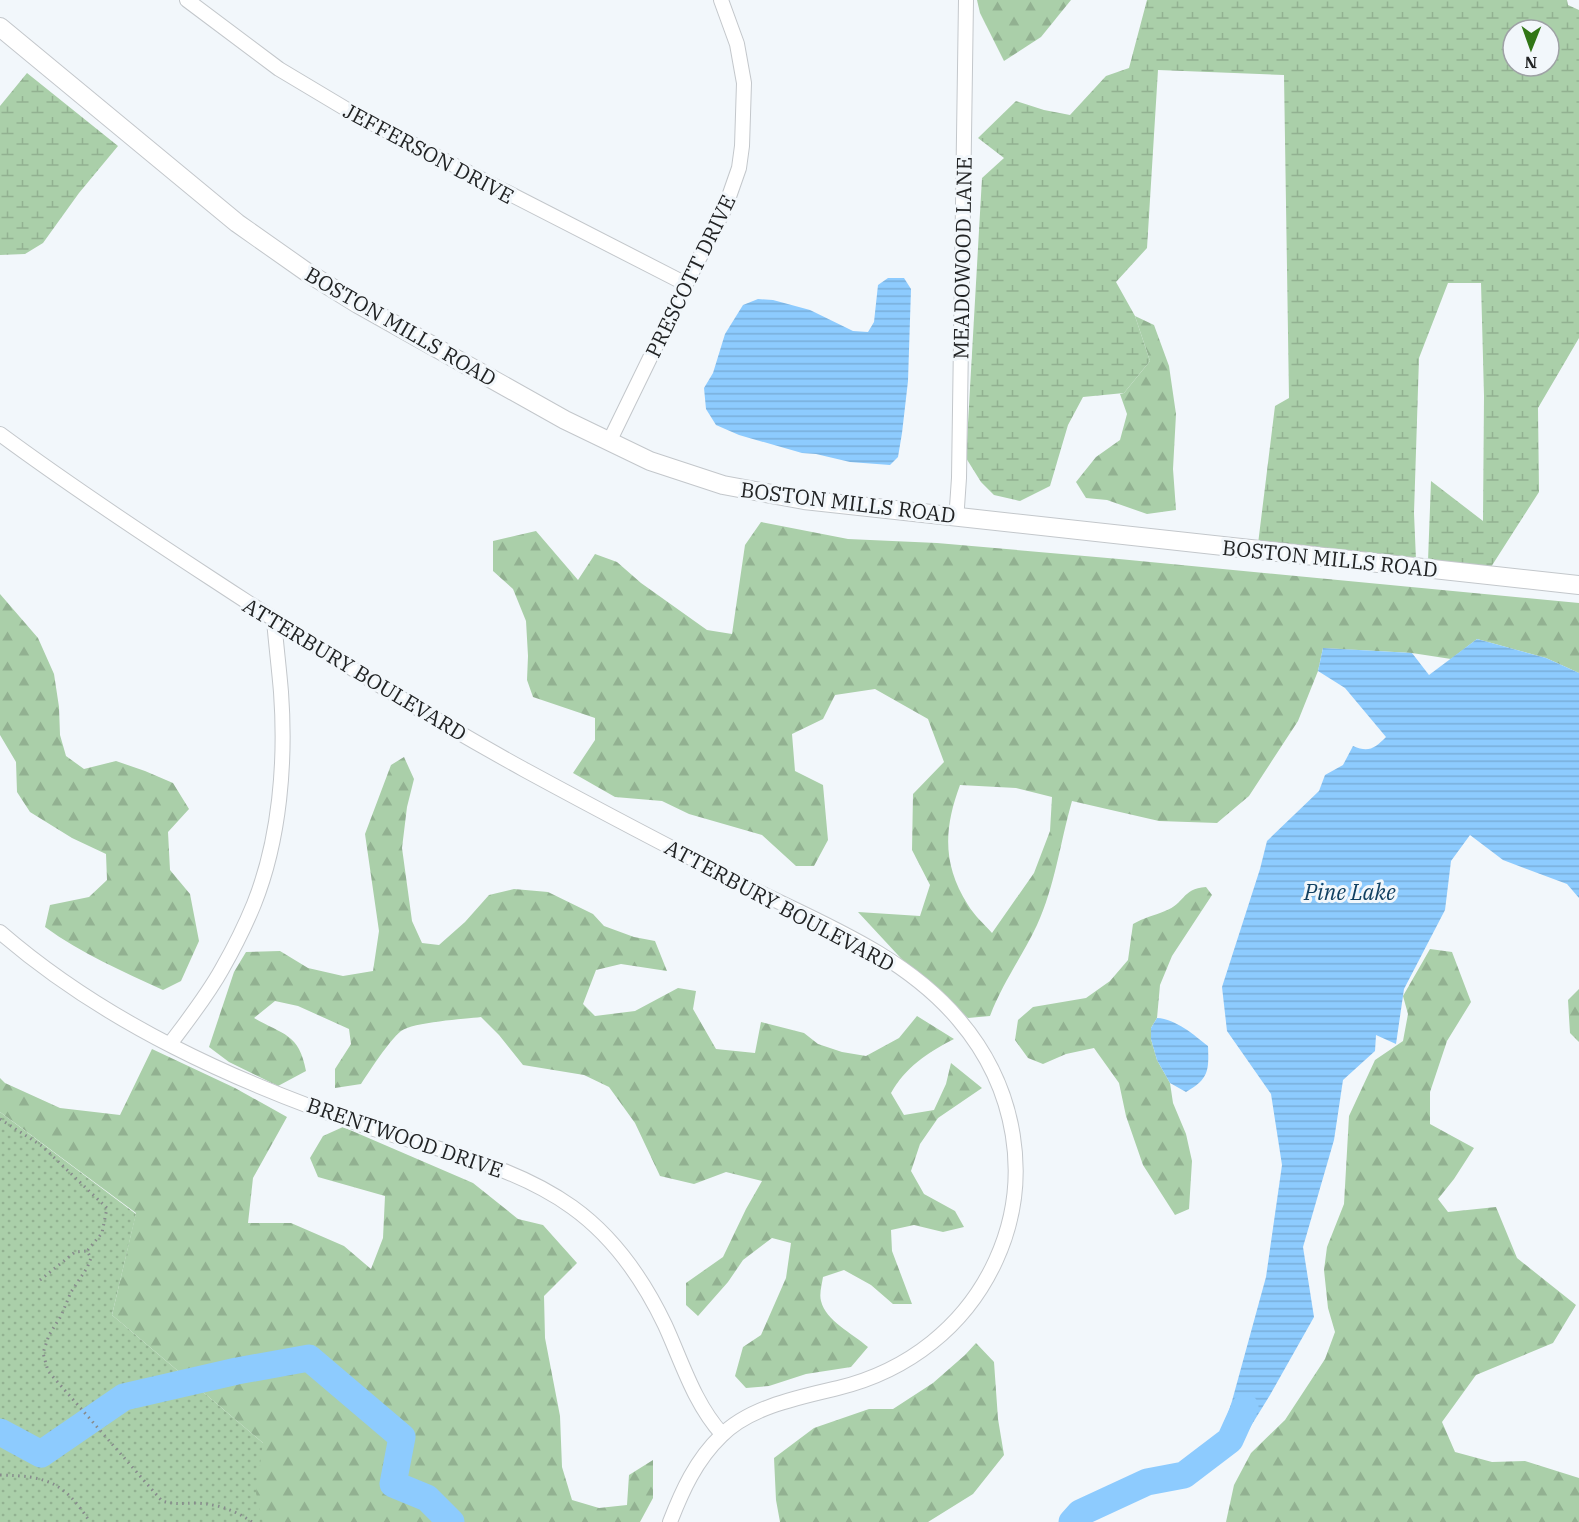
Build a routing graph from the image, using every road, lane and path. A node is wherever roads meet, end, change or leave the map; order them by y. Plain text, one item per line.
1 (187, 0) edge
2 (721, 0) edge
3 (966, 0) edge
4 (0, 27) edge
5 (686, 284) junction
6 (0, 434) edge
7 (610, 440) junction
8 (954, 516) junction
9 (1579, 585) edge
10 (274, 620) junction
11 (0, 932) edge
12 (170, 1044) junction
13 (0, 1119) edge
14 (87, 1251) junction
15 (40, 1280) dead end
16 (722, 1434) junction
17 (0, 1475) edge
18 (90, 1522) edge
19 (252, 1522) edge
20 (670, 1522) edge

1 - 5 street, JEFFERSON DRIVE
2 - 5 street, PRESCOTT DRIVE
3 - 8 street, MEADOWOOD LANE
4 - 7 street, BOSTON MILLS ROAD
5 - 7 street, PRESCOTT DRIVE
6 - 10 street, ATTERBURY BOULEVARD
7 - 8 street, BOSTON MILLS ROAD
8 - 9 street, BOSTON MILLS ROAD
10 - 12 street
10 - 16 street, ATTERBURY BOULEVARD
11 - 12 street, BRENTWOOD DRIVE
12 - 16 street, BRENTWOOD DRIVE
13 - 14 path
14 - 15 path
14 - 19 path
16 - 20 street, ATTERBURY BOULEVARD
17 - 18 path

